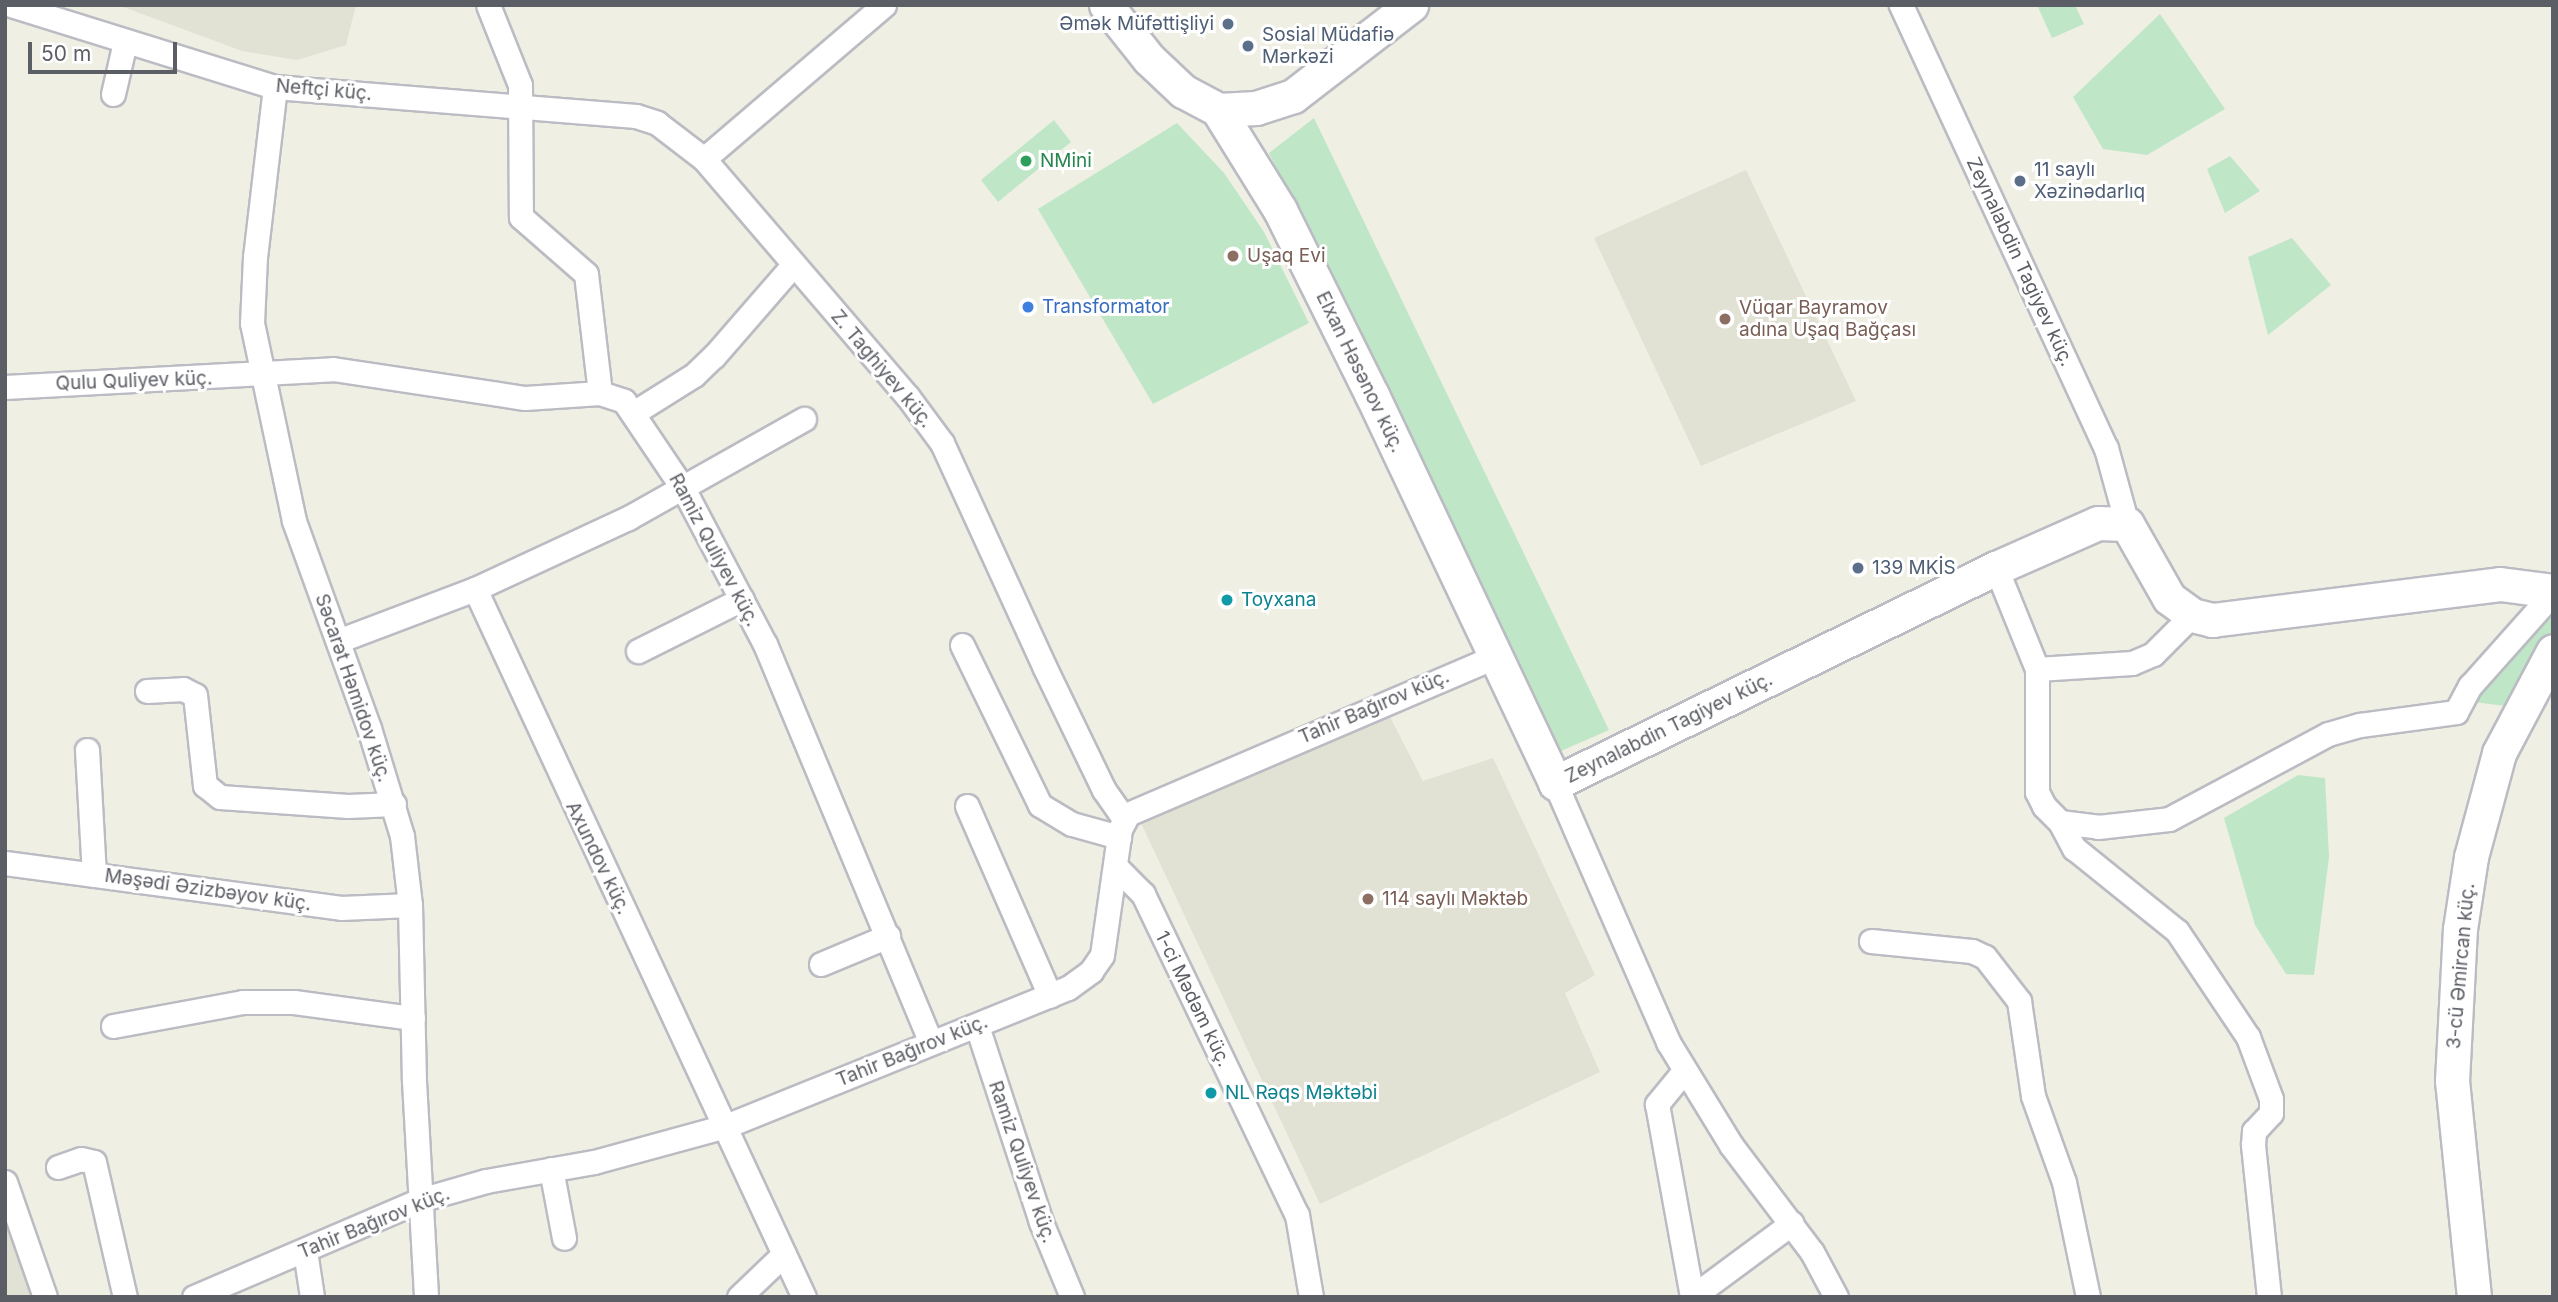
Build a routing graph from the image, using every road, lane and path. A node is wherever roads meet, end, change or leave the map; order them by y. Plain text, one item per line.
1 (11, 5) edge
2 (488, 5) edge
3 (884, 5) edge
4 (1106, 5) edge
5 (1411, 5) edge
6 (1901, 5) edge
7 (125, 42) junction
8 (275, 87) junction
9 (113, 94) dead end
10 (523, 104) junction
11 (1218, 110) junction
12 (704, 159) junction
13 (793, 265) junction
14 (262, 374) junction
15 (5, 387) edge
16 (600, 393) junction
17 (635, 412) junction
18 (804, 419) dead end
19 (684, 490) junction
20 (2127, 524) junction
21 (1996, 568) junction
22 (475, 589) junction
23 (2553, 592) edge
24 (742, 599) junction
25 (2192, 615) junction
26 (338, 641) junction
27 (962, 645) dead end
28 (638, 651) dead end
29 (2553, 651) edge
30 (1496, 656) junction
31 (2037, 669) junction
32 (148, 691) dead end
33 (87, 750) dead end
34 (1555, 783) junction
35 (394, 804) junction
36 (967, 806) dead end
37 (2060, 822) junction
38 (1121, 828) junction
39 (5, 863) edge
40 (1115, 866) junction
41 (94, 875) junction
42 (410, 905) junction
43 (888, 936) junction
44 (1871, 941) dead end
45 (821, 964) dead end
46 (1050, 996) junction
47 (413, 1018) junction
48 (113, 1026) dead end
49 (977, 1026) junction
50 (932, 1044) junction
51 (1684, 1071) junction
52 (726, 1126) junction
53 (58, 1167) dead end
54 (551, 1169) junction
55 (5, 1182) edge
56 (423, 1199) junction
57 (1792, 1223) junction
58 (564, 1238) dead end
59 (305, 1251) junction
60 (784, 1254) junction
61 (45, 1297) edge
62 (125, 1297) edge
63 (194, 1297) edge
64 (312, 1297) edge
65 (426, 1297) edge
66 (739, 1297) edge
67 (804, 1297) edge
68 (1072, 1297) edge
69 (1311, 1297) edge
70 (1692, 1297) edge
71 (1836, 1297) edge
72 (2088, 1297) edge
73 (2269, 1297) edge
74 (2474, 1297) edge

1 - 7 street, Neftçi küç.
2 - 10 street
3 - 12 street
4 - 11 street
5 - 11 street
6 - 20 street, Zeynalabdin Tagiyev küç.
7 - 8 street, Neftçi küç.
7 - 9 street
8 - 10 street, Neftçi küç.
8 - 14 street, Səcarət Həmidov küç.
10 - 12 street, Neftçi küç.
10 - 16 street
11 - 30 street, Elxan Həsənov küç.
12 - 13 street, Z. Taghiyev küç.
13 - 17 street
13 - 38 street, Z. Taghiyev küç.
14 - 15 street, Qulu Quliyev küç.
14 - 16 street
14 - 26 street, Səcarət Həmidov küç.
16 - 17 street, Ramiz Quliyev küç.
17 - 19 street, Ramiz Quliyev küç.
18 - 19 street
19 - 22 street
19 - 24 street, Ramiz Quliyev küç.
20 - 21 street, Zeynalabdin Tagiyev küç.
20 - 25 street, Zeynalabdin Tagiyev küç.
21 - 31 street
21 - 34 street, Zeynalabdin Tagiyev küç.
22 - 26 street
22 - 52 street, Axundov küç.
23 - 25 street
23 - 37 street
24 - 28 street
24 - 43 street, Ramiz Quliyev küç.
25 - 31 street
26 - 35 street, Səcarət Həmidov küç.
27 - 38 street
29 - 74 street, 3-cü Əmircan küç.
30 - 34 street, Elxan Həsənov küç.
30 - 38 street, Tahir Bağırov küç.
31 - 37 street
32 - 35 street
33 - 41 street
34 - 51 street, Zeynalabdin Tagiyev küç.
35 - 42 street, Səcarət Həmidov küç.
36 - 46 street
37 - 73 street
38 - 40 street, Tahir Bağırov küç.
39 - 41 street, Məşədi Əzizbəyov küç.
40 - 46 street, Tahir Bağırov küç.
40 - 69 street, 1-ci Mədəm küç.
41 - 42 street, Məşədi Əzizbəyov küç.
42 - 47 street, Səcarət Həmidov küç.
43 - 45 street
43 - 50 street, Ramiz Quliyev küç.
44 - 72 street
46 - 49 street, Tahir Bağırov küç.
47 - 48 street
47 - 56 street, Səcarət Həmidov küç.
49 - 50 street, Tahir Bağırov küç.
49 - 68 street, Ramiz Quliyev küç.
50 - 52 street, Tahir Bağırov küç.
51 - 57 street, Zeynalabdin Tagiyev küç.
51 - 70 street
52 - 54 street, Tahir Bağırov küç.
52 - 60 street, Axundov küç.
53 - 62 street
54 - 56 street, Tahir Bağırov küç.
54 - 58 street
55 - 61 street
56 - 59 street, Tahir Bağırov küç.
56 - 65 street, Səcarət Həmidov küç.
57 - 70 street
57 - 71 street, Zeynalabdin Tagiyev küç.
59 - 63 street, Tahir Bağırov küç.
59 - 64 street
60 - 66 street
60 - 67 street, Axundov küç.

